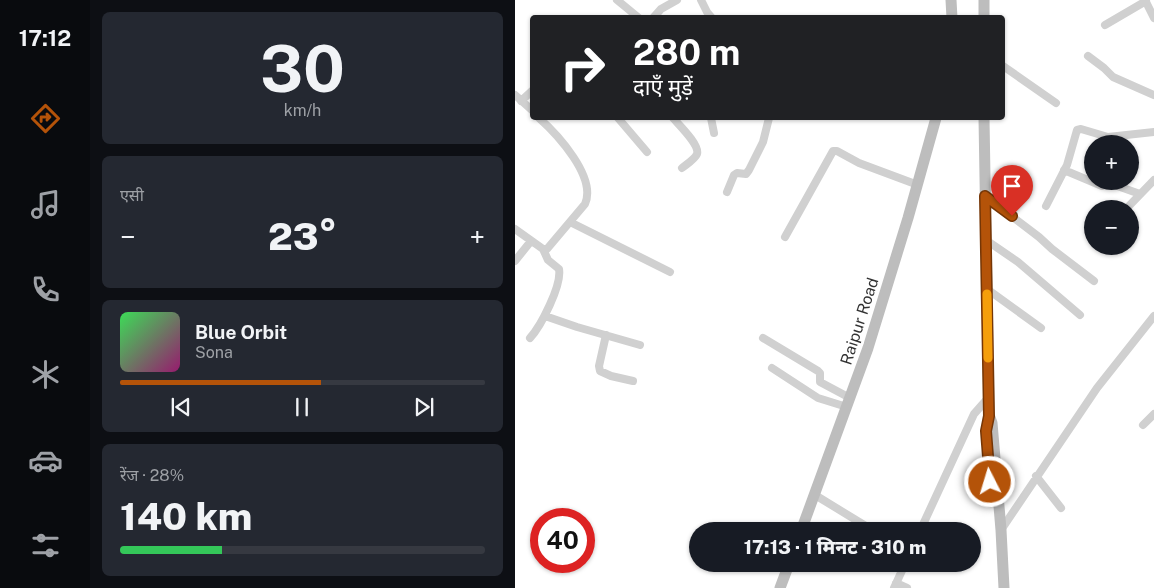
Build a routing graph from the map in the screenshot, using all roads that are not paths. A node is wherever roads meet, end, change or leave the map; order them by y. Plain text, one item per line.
1 (617, 0) edge
2 (677, 0) edge
3 (701, 0) edge
4 (951, 0) edge
5 (984, 0) edge
6 (1145, 1) edge
7 (635, 15) edge
8 (656, 15) edge
9 (710, 15) edge
10 (952, 15) edge
11 (984, 15) edge
12 (1154, 18) edge
13 (1105, 25) dead end
14 (1088, 56) dead end
15 (1005, 67) edge
16 (530, 93) edge
17 (515, 94) edge
18 (1154, 95) edge
19 (521, 101) junction
20 (1056, 103) dead end
21 (530, 108) edge
22 (544, 120) edge
23 (620, 120) edge
24 (675, 120) edge
25 (711, 120) edge
26 (768, 120) edge
27 (935, 120) edge
28 (985, 120) edge
29 (1154, 132) edge
30 (714, 133) dead end
31 (647, 152) dead end
32 (683, 168) dead end
33 (1064, 170) junction
34 (1154, 180) edge
35 (918, 185) junction
36 (727, 192) dead end
37 (1140, 194) junction
38 (985, 196) junction
39 (1134, 200) edge
40 (1046, 206) dead end
41 (570, 222) junction
42 (515, 229) edge
43 (785, 237) dead end
44 (986, 240) junction
45 (531, 241) junction
46 (543, 249) junction
47 (515, 261) edge
48 (670, 272) dead end
49 (1094, 282) dead end
50 (987, 289) junction
51 (1080, 315) dead end
52 (545, 316) junction
53 (1154, 316) edge
54 (1041, 328) dead end
55 (605, 335) junction
56 (530, 338) dead end
57 (763, 338) dead end
58 (639, 345) dead end
59 (772, 368) dead end
60 (633, 381) dead end
61 (989, 397) junction
62 (849, 403) junction
63 (1154, 414) edge
64 (989, 416) junction
65 (1143, 425) dead end
66 (1036, 476) junction
67 (815, 495) junction
68 (1061, 508) dead end
69 (804, 522) edge
70 (860, 522) edge
71 (924, 522) edge
72 (1001, 530) junction
73 (786, 572) edge
74 (901, 572) edge
75 (895, 586) edge
76 (780, 588) edge
77 (907, 588) edge
78 (998, 588) edge
79 (1003, 588) edge

1 - 7 street
2 - 8 street
3 - 9 street
4 - 10 street
5 - 11 street
6 - 12 street
6 - 13 street
14 - 18 street
15 - 20 street
16 - 19 street
17 - 19 street
19 - 21 street
22 - 41 street
23 - 31 street
24 - 32 street
25 - 30 street
26 - 36 street
27 - 35 street, Raipur Road
28 - 38 street
29 - 33 street
33 - 37 street
33 - 40 street
34 - 37 street
35 - 43 street
35 - 62 street, Raipur Road
37 - 39 street
38 - 44 street
38 - 49 street
41 - 46 street
41 - 48 street
42 - 45 street
44 - 50 street
44 - 51 street
45 - 46 street
45 - 47 street
46 - 52 street
50 - 54 street
50 - 61 street
52 - 55 street
52 - 56 street
53 - 66 street
55 - 58 street
55 - 60 street
57 - 62 street
59 - 62 street
61 - 64 street
61 - 71 street
62 - 67 street, Raipur Road
63 - 65 street
64 - 72 street
64 - 78 street
66 - 68 street
66 - 72 street
67 - 69 street, Raipur Road
67 - 70 street
72 - 79 street
73 - 76 street
74 - 75 street
75 - 77 street

